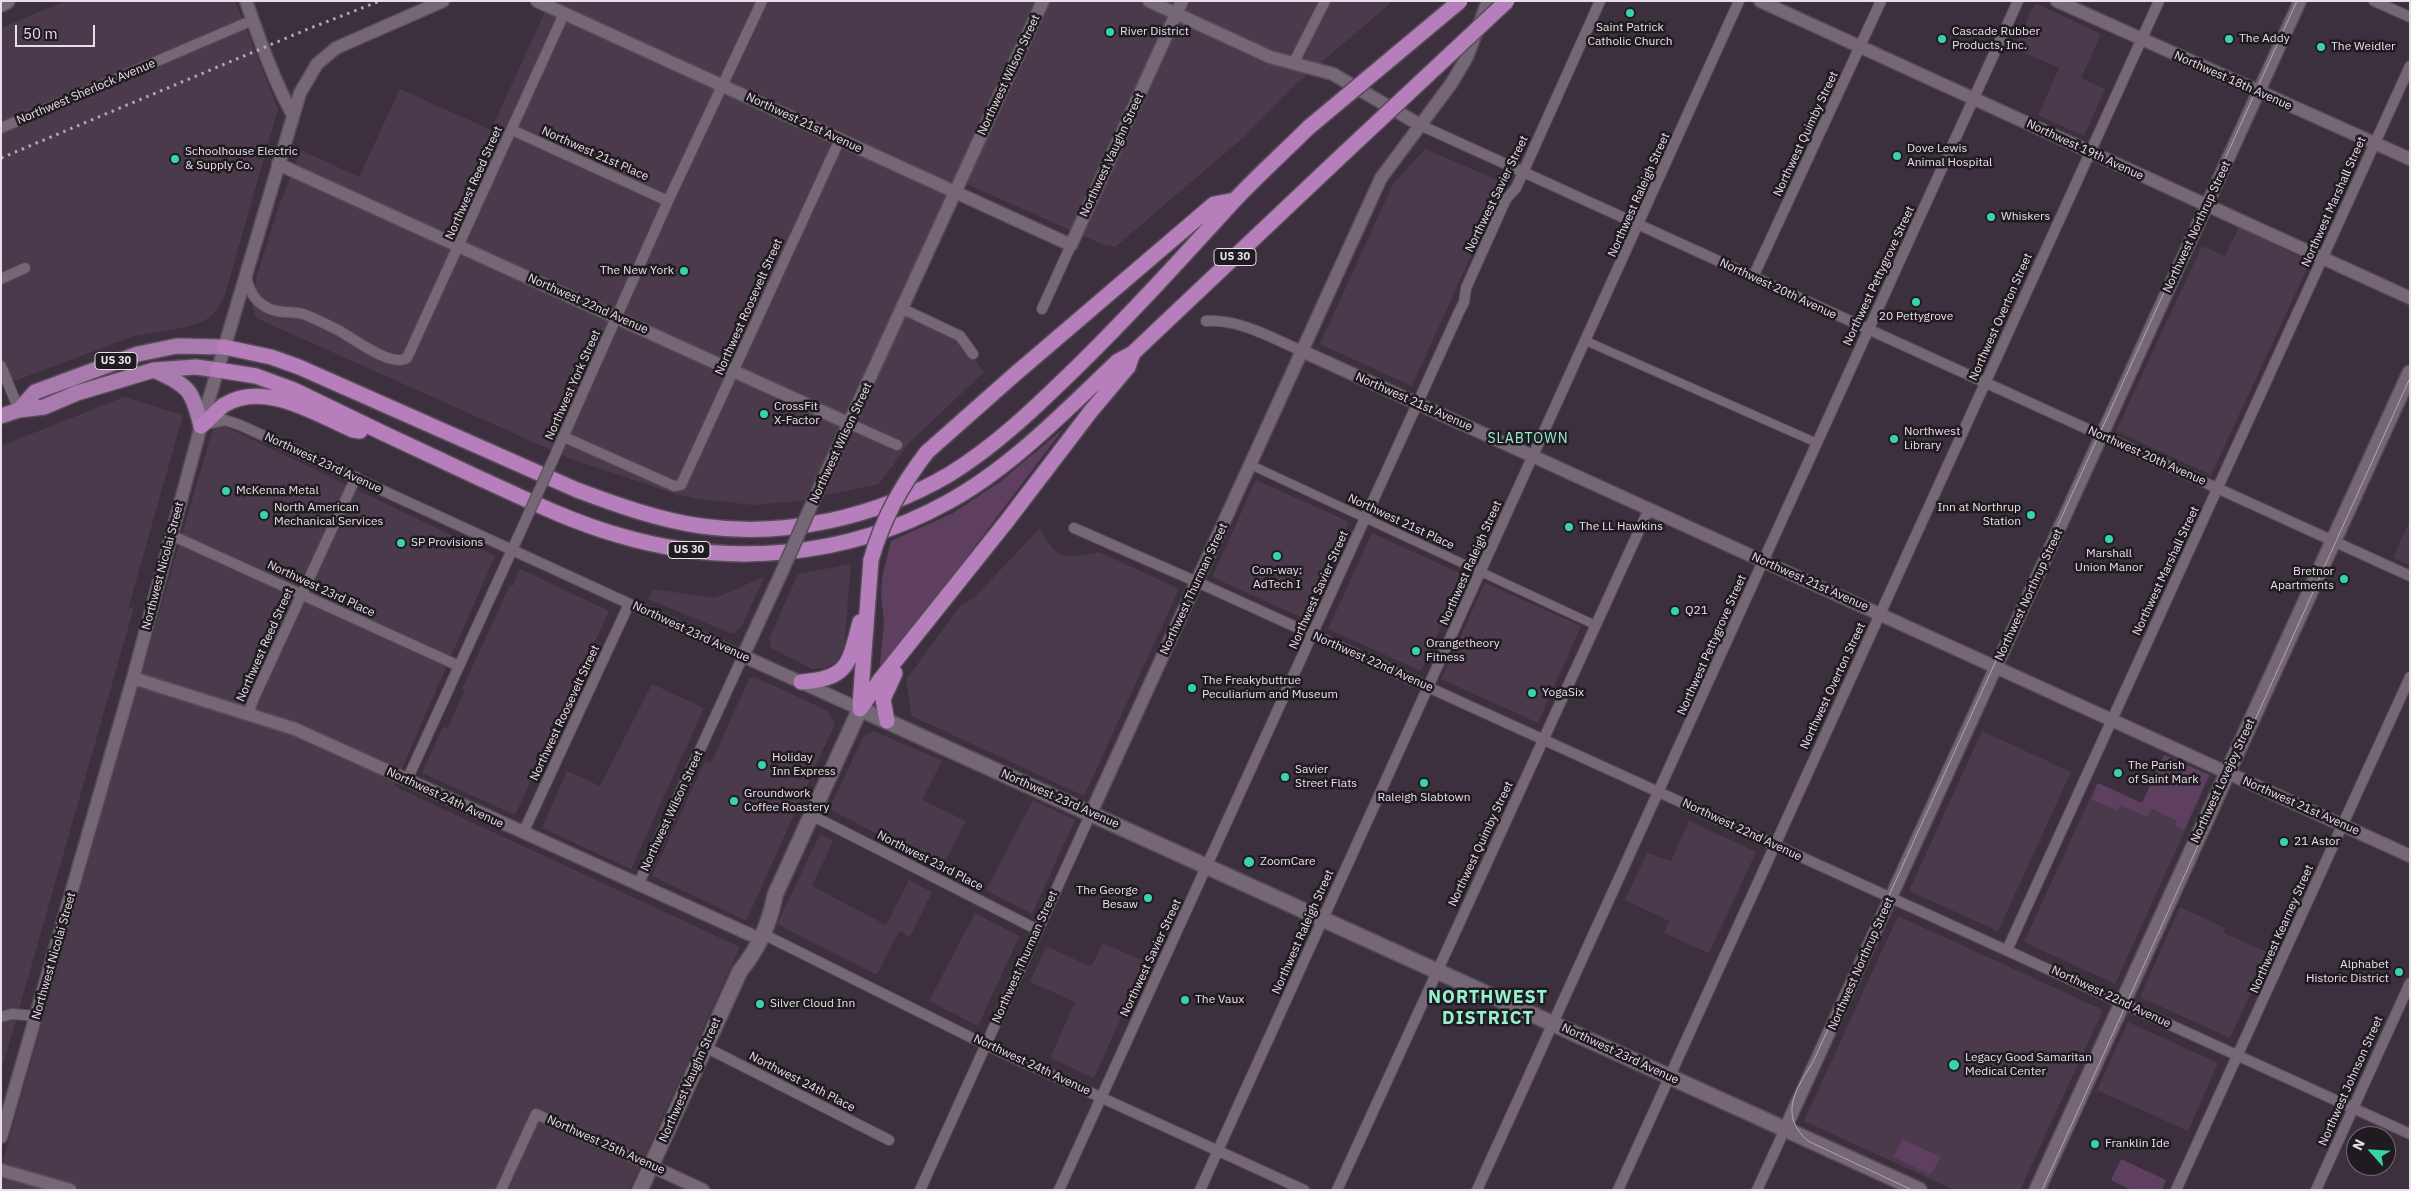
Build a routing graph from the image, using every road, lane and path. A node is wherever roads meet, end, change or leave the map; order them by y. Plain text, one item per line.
1 (7, 1) edge
2 (246, 1) edge
3 (443, 1) edge
4 (537, 1) edge
5 (762, 1) edge
6 (1043, 1) edge
7 (1149, 1) edge
8 (1182, 1) edge
9 (1325, 1) edge
10 (1460, 1) edge
11 (1488, 1) edge
12 (1507, 1) edge
13 (1600, 1) edge
14 (1740, 1) edge
15 (1760, 1) edge
16 (1880, 1) edge
17 (2018, 1) edge
18 (2057, 1) edge
19 (2159, 1) edge
20 (2300, 1) edge
21 (2374, 1) edge
22 (1, 4) edge
23 (564, 14) junction
24 (1176, 14) junction
25 (2410, 18) edge
26 (253, 20) junction
27 (2142, 40) junction
28 (1860, 47) junction
29 (1293, 64) junction
30 (2410, 66) edge
31 (722, 86) junction
32 (2259, 92) junction
33 (1974, 99) junction
34 (293, 115) junction
35 (1420, 125) junction
36 (1, 128) edge
37 (512, 130) junction
38 (840, 139) junction
39 (2374, 144) junction
40 (2090, 152) junction
41 (2410, 159) edge
42 (278, 164) junction
43 (1523, 173) junction
44 (955, 192) junction
45 (1234, 200) junction
46 (668, 201) junction
47 (2207, 206) junction
48 (1638, 225) junction
49 (1070, 245) junction
50 (459, 246) junction
51 (2322, 258) junction
52 (25, 268) dead end
53 (245, 275) junction
54 (1753, 277) junction
55 (1, 279) edge
56 (2410, 298) edge
57 (902, 308) junction
58 (1042, 309) dead end
59 (616, 317) junction
60 (1206, 321) dead end
61 (1868, 330) junction
62 (1586, 341) junction
63 (224, 346) junction
64 (1302, 351) junction
65 (1133, 353) junction
66 (973, 354) dead end
67 (1, 366) edge
68 (154, 370) junction
69 (218, 370) junction
70 (734, 371) junction
71 (2410, 373) edge
72 (1985, 384) junction
73 (1417, 403) junction
74 (19, 410) junction
75 (1, 416) edge
76 (850, 424) junction
77 (201, 426) junction
78 (379, 432) junction
79 (2102, 436) junction
80 (564, 437) junction
81 (1817, 443) junction
82 (897, 446) dead end
83 (1533, 456) junction
84 (1251, 465) junction
85 (356, 477) junction
86 (2218, 488) junction
87 (1649, 508) junction
88 (1365, 518) junction
89 (1074, 528) dead end
90 (172, 535) junction
91 (2333, 541) junction
92 (513, 550) junction
93 (1763, 561) junction
94 (1480, 573) junction
95 (2410, 576) edge
96 (1197, 582) junction
97 (956, 585) junction
98 (868, 589) junction
99 (302, 594) junction
100 (629, 604) junction
101 (1880, 614) junction
102 (1595, 625) junction
103 (1313, 635) junction
104 (744, 656) junction
105 (460, 666) junction
106 (1996, 666) junction
107 (2410, 677) edge
108 (133, 678) junction
109 (801, 682) junction
110 (1428, 687) junction
111 (860, 709) junction
112 (248, 715) junction
113 (2112, 719) junction
114 (887, 721) junction
115 (1543, 740) junction
116 (2227, 772) junction
117 (407, 780) junction
118 (1660, 792) junction
119 (1091, 813) junction
120 (811, 814) junction
121 (2342, 825) junction
122 (523, 833) junction
123 (1774, 845) junction
124 (2410, 856) edge
125 (1207, 866) junction
126 (638, 885) junction
127 (1892, 898) junction
128 (1322, 918) junction
129 (1038, 930) junction
130 (757, 935) junction
131 (2007, 950) junction
132 (1437, 970) junction
133 (2410, 983) edge
134 (2122, 1002) junction
135 (37, 1016) junction
136 (1, 1018) edge
137 (1554, 1023) junction
138 (986, 1045) junction
139 (705, 1047) junction
140 (2238, 1055) junction
141 (1669, 1076) junction
142 (1101, 1097) junction
143 (2353, 1108) junction
144 (1785, 1129) junction
145 (2410, 1134) edge
146 (1, 1137) edge
147 (889, 1140) dead end
148 (1218, 1151) junction
149 (651, 1166) junction
150 (1, 1170) edge
151 (1898, 1186) edge
152 (70, 1190) edge
153 (501, 1190) edge
154 (640, 1190) edge
155 (703, 1190) edge
156 (920, 1190) edge
157 (1059, 1190) edge
158 (1200, 1190) edge
159 (1304, 1190) edge
160 (1338, 1190) edge
161 (1477, 1190) edge
162 (1618, 1190) edge
163 (1758, 1190) edge
164 (1918, 1190) edge
165 (2037, 1190) edge
166 (2176, 1190) edge
167 (2316, 1190) edge

1 - 22 main road
2 - 26 street
3 - 34 street
4 - 23 street, Northwest 21st Avenue
5 - 31 street, Northwest York Street
6 - 44 street, Northwest Wilson Street
7 - 24 street, Northwest 20th Avenue
8 - 24 street, Northwest Vaughn Street
9 - 29 street
10 - 45 highway, US 30, bridge
11 - 35 street, Northwest Thurman Street
12 - 65 highway, US 30, bridge
13 - 43 street, Northwest Savier Street
14 - 48 street, Northwest Raleigh Street
15 - 28 street, Northwest 19th Avenue
16 - 28 street, Northwest Quimby Street
17 - 33 street, Northwest Pettygrove Street
18 - 27 street, Northwest 18th Avenue
19 - 27 street, Northwest Overton Street
20 - 32 street, Northwest Northrup Street
21 - 25 street
23 - 31 street, Northwest 21st Avenue
23 - 37 street, Northwest Reed Street
24 - 29 street, Northwest 20th Avenue
24 - 49 street, Northwest Vaughn Street
26 - 34 street
26 - 36 street, Northwest Sherlock Avenue
27 - 32 street, Northwest 18th Avenue
27 - 40 street, Northwest Overton Street
28 - 33 street, Northwest 19th Avenue
28 - 54 street, Northwest Quimby Street
29 - 35 street, Northwest 20th Avenue
30 - 39 street, Northwest Marshall Street
31 - 38 street, Northwest 21st Avenue
31 - 46 street, Northwest York Street
32 - 39 street, Northwest 18th Avenue
32 - 47 street, Northwest Northrup Street
33 - 40 street, Northwest 19th Avenue
33 - 61 street, Northwest Pettygrove Street
34 - 42 street, Northwest Nicolai Street
35 - 43 street, Northwest 20th Avenue
35 - 64 street, Northwest Thurman Street
37 - 46 street, Northwest 21st Place
37 - 50 street, Northwest Reed Street
38 - 44 street, Northwest 21st Avenue
38 - 70 street, Northwest Roosevelt Street
39 - 41 street, Northwest 18th Avenue
39 - 51 street, Northwest Marshall Street
40 - 47 street, Northwest 19th Avenue
40 - 72 street, Northwest Overton Street
42 - 50 street, Northwest 22nd Avenue
42 - 53 street, Northwest Nicolai Street
43 - 48 street, Northwest 20th Avenue
43 - 73 street, Northwest Savier Street
44 - 49 street, Northwest 21st Avenue
44 - 57 street, Northwest Wilson Street
45 - 63 highway, US 30
45 - 98 highway, bridge
46 - 59 street, Northwest York Street
47 - 51 street, Northwest 19th Avenue
47 - 79 street, Northwest Northrup Street
48 - 54 street, Northwest 20th Avenue
48 - 62 street, Northwest Raleigh Street
49 - 58 street, Northwest Vaughn Street
50 - 53 street, Northwest Reed Street
50 - 59 street, Northwest 22nd Avenue
51 - 56 street, Northwest 19th Avenue
51 - 86 street, Northwest Marshall Street
52 - 55 street
53 - 63 street, Northwest Nicolai Street
54 - 61 street, Northwest 20th Avenue
57 - 66 street
57 - 76 street, Northwest Wilson Street
59 - 70 street, Northwest 22nd Avenue
59 - 80 street, Northwest York Street
60 - 64 street, Northwest 21st Avenue
61 - 72 street, Northwest 20th Avenue
61 - 81 street, Northwest Pettygrove Street
62 - 81 street
62 - 83 street, Northwest Raleigh Street
63 - 69 street, Northwest Nicolai Street
63 - 74 highway, US 30
64 - 73 street, Northwest 21st Avenue
64 - 84 street, Northwest Thurman Street
65 - 78 highway, US 30
65 - 97 highway
67 - 74 street
68 - 69 highway, US 30
68 - 74 highway, US 30
68 - 77 highway
69 - 77 street, Northwest Nicolai Street
69 - 78 highway, US 30
70 - 76 street, Northwest 22nd Avenue
70 - 80 street, Northwest Roosevelt Street
71 - 91 main road, Northwest Lovejoy Street
72 - 79 street, Northwest 20th Avenue
72 - 101 street, Northwest Overton Street
73 - 83 street, Northwest 21st Avenue
73 - 88 street, Northwest Savier Street
74 - 75 highway, US 30
76 - 82 street, Northwest 22nd Avenue
76 - 104 street, Northwest Wilson Street, bridge
77 - 78 highway
77 - 85 street, Northwest 23rd Avenue
77 - 90 street, Northwest Nicolai Street
79 - 86 street, Northwest 20th Avenue
79 - 106 street, Northwest Northrup Street
80 - 92 street, Northwest York Street, bridge
81 - 93 street, Northwest Pettygrove Street
83 - 87 street, Northwest 21st Avenue
83 - 94 street, Northwest Raleigh Street
84 - 88 street, Northwest 21st Place
84 - 96 street, Northwest Thurman Street
85 - 92 street, Northwest 23rd Avenue
85 - 99 street, Northwest Reed Street
86 - 91 street, Northwest 20th Avenue
86 - 113 street, Northwest Marshall Street
87 - 93 street, Northwest 21st Avenue
87 - 102 street, Northwest Quimby Street
88 - 94 street, Northwest 21st Place
88 - 103 street, Northwest Savier Street
89 - 96 street, Northwest 22nd Avenue
90 - 99 street, Northwest 23rd Place
90 - 108 street, Northwest Nicolai Street
91 - 95 street, Northwest 20th Avenue
91 - 116 main road, Northwest Lovejoy Street
92 - 100 street, Northwest 23rd Avenue
92 - 105 street, Northwest York Street
93 - 101 street, Northwest 21st Avenue
93 - 118 street, Northwest Pettygrove Street
94 - 102 street, Northwest 21st Place
94 - 110 street, Northwest Raleigh Street
96 - 103 street, Northwest 22nd Avenue
96 - 119 street, Northwest Thurman Street
97 - 111 highway
97 - 114 highway
98 - 109 highway
98 - 111 highway
99 - 105 street, Northwest 23rd Place
99 - 112 street, Northwest Reed Street
100 - 104 street, Northwest 23rd Avenue
100 - 122 street, Northwest Roosevelt Street
101 - 106 street, Northwest 21st Avenue
101 - 123 street, Northwest Overton Street
102 - 115 street, Northwest Quimby Street
103 - 110 street, Northwest 22nd Avenue
103 - 125 street, Northwest Savier Street
104 - 109 street, Northwest 23rd Avenue
104 - 126 street, Northwest Wilson Street
105 - 117 street, Northwest York Street
106 - 113 street, Northwest 21st Avenue
106 - 127 street, Northwest Northrup Street
107 - 121 street, Northwest Kearney Street
108 - 112 street, Northwest 24th Avenue
108 - 135 street, Northwest Nicolai Street
109 - 111 street, Northwest 23rd Avenue
110 - 115 street, Northwest 22nd Avenue
110 - 128 street, Northwest Raleigh Street
111 - 114 main road, Northwest 23rd Avenue
111 - 120 main road, Northwest Vaughn Street
112 - 117 street, Northwest 24th Avenue
113 - 116 street, Northwest 21st Avenue
113 - 131 street, Northwest Marshall Street
114 - 119 main road, Northwest 23rd Avenue
115 - 118 street, Northwest 22nd Avenue
115 - 132 street, Northwest Quimby Street
116 - 121 street, Northwest 21st Avenue
116 - 134 main road, Northwest Lovejoy Street
117 - 122 street, Northwest 24th Avenue
118 - 123 street, Northwest 22nd Avenue
118 - 137 street, Northwest Pettygrove Street
119 - 125 main road, Northwest 23rd Avenue
119 - 129 street, Northwest Thurman Street
120 - 129 street, Northwest 23rd Place
120 - 130 main road, Northwest Vaughn Street
121 - 124 street, Northwest 21st Avenue
121 - 140 street, Northwest Kearney Street
122 - 126 street, Northwest 24th Avenue
123 - 127 street, Northwest 22nd Avenue
123 - 141 street, Northwest Overton Street
125 - 128 main road, Northwest 23rd Avenue
125 - 142 street, Northwest Savier Street
126 - 130 street, Northwest 24th Avenue
127 - 131 street, Northwest 22nd Avenue
127 - 144 street, Northwest Northrup Street
128 - 132 main road, Northwest 23rd Avenue
128 - 148 street, Northwest Raleigh Street
129 - 138 street, Northwest Thurman Street
130 - 138 street, Northwest 24th Avenue
130 - 139 main road, Northwest Vaughn Street
131 - 134 street, Northwest 22nd Avenue
132 - 137 main road, Northwest 23rd Avenue
132 - 160 street, Northwest Quimby Street
133 - 143 street, Northwest Johnson Street
134 - 140 street, Northwest 22nd Avenue
134 - 165 main road, Northwest Lovejoy Street
135 - 136 street
135 - 146 street, Northwest Nicolai Street
137 - 141 main road, Northwest 23rd Avenue
137 - 161 street, Northwest Pettygrove Street
138 - 142 street, Northwest 24th Avenue
138 - 156 street, Northwest Thurman Street
139 - 147 street, Northwest 24th Place
139 - 149 main road, Northwest Vaughn Street
140 - 143 street, Northwest 22nd Avenue
140 - 166 street, Northwest Kearney Street
141 - 144 main road, Northwest 23rd Avenue
141 - 162 street, Northwest Overton Street
142 - 148 street, Northwest 24th Avenue
142 - 157 street, Northwest Savier Street
143 - 145 street, Northwest 22nd Avenue
143 - 167 street, Northwest Johnson Street
144 - 151 main road, Northwest 23rd Avenue
144 - 163 street, Northwest Northrup Street
148 - 158 street, Northwest Raleigh Street
148 - 159 street, Northwest 24th Avenue
149 - 153 street, Northwest 25th Avenue
149 - 154 main road, Northwest Vaughn Street
149 - 155 street, Northwest 25th Avenue
150 - 152 street
151 - 164 main road, Northwest 23rd Avenue

